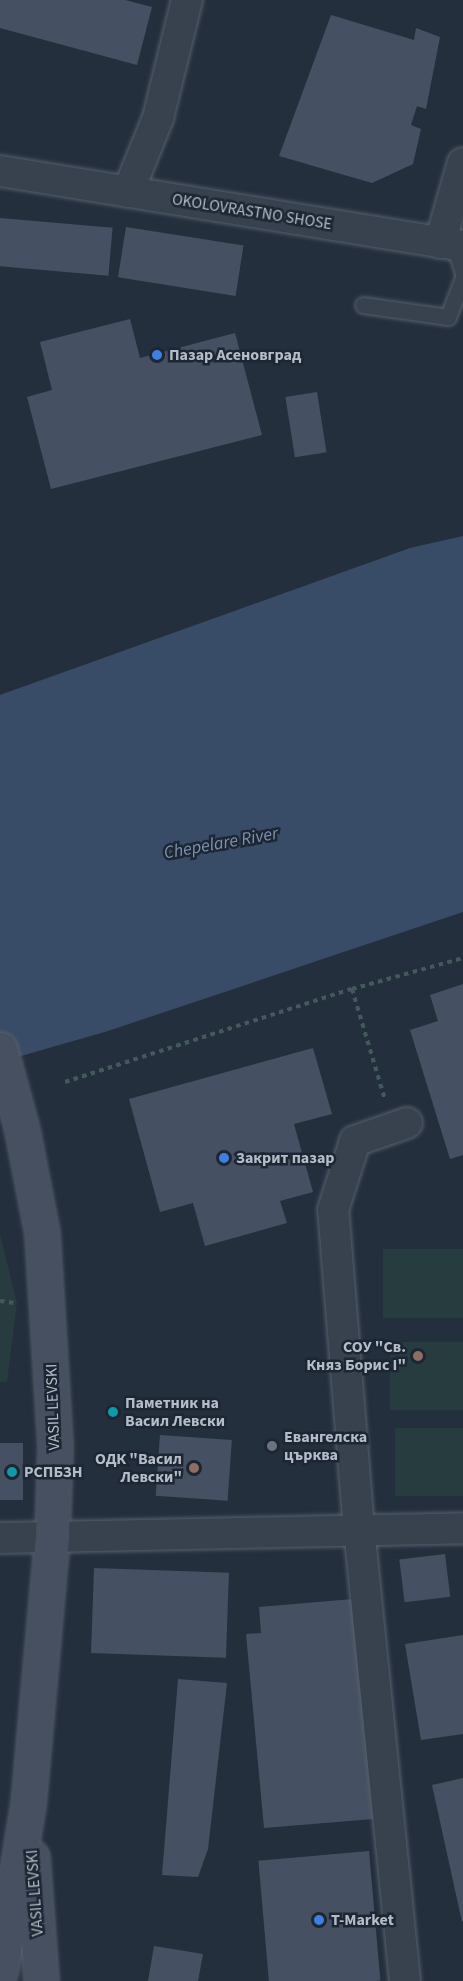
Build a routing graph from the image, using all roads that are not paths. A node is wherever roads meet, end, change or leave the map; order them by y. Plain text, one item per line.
1 (187, 0) edge
2 (463, 163) edge
3 (0, 171) edge
4 (128, 192) junction
5 (455, 252) edge
6 (463, 278) edge
7 (363, 305) dead end
8 (2, 1055) edge
9 (400, 1125) road end
10 (463, 1528) edge
11 (359, 1530) junction
12 (52, 1536) junction
13 (0, 1538) edge
14 (28, 1804) junction
15 (0, 1973) edge
16 (41, 1981) edge
17 (405, 1981) edge

1 - 4 street
2 - 5 street
3 - 4 street, OKOLOVRASTNO SHOSE
4 - 5 street, OKOLOVRASTNO SHOSE
6 - 7 lane
8 - 12 main road, VASIL LEVSKI
9 - 11 street
10 - 11 street
11 - 12 street
11 - 17 street
12 - 13 street
12 - 14 main road, VASIL LEVSKI
14 - 15 main road, VASIL LEVSKI
14 - 16 main road, VASIL LEVSKI

